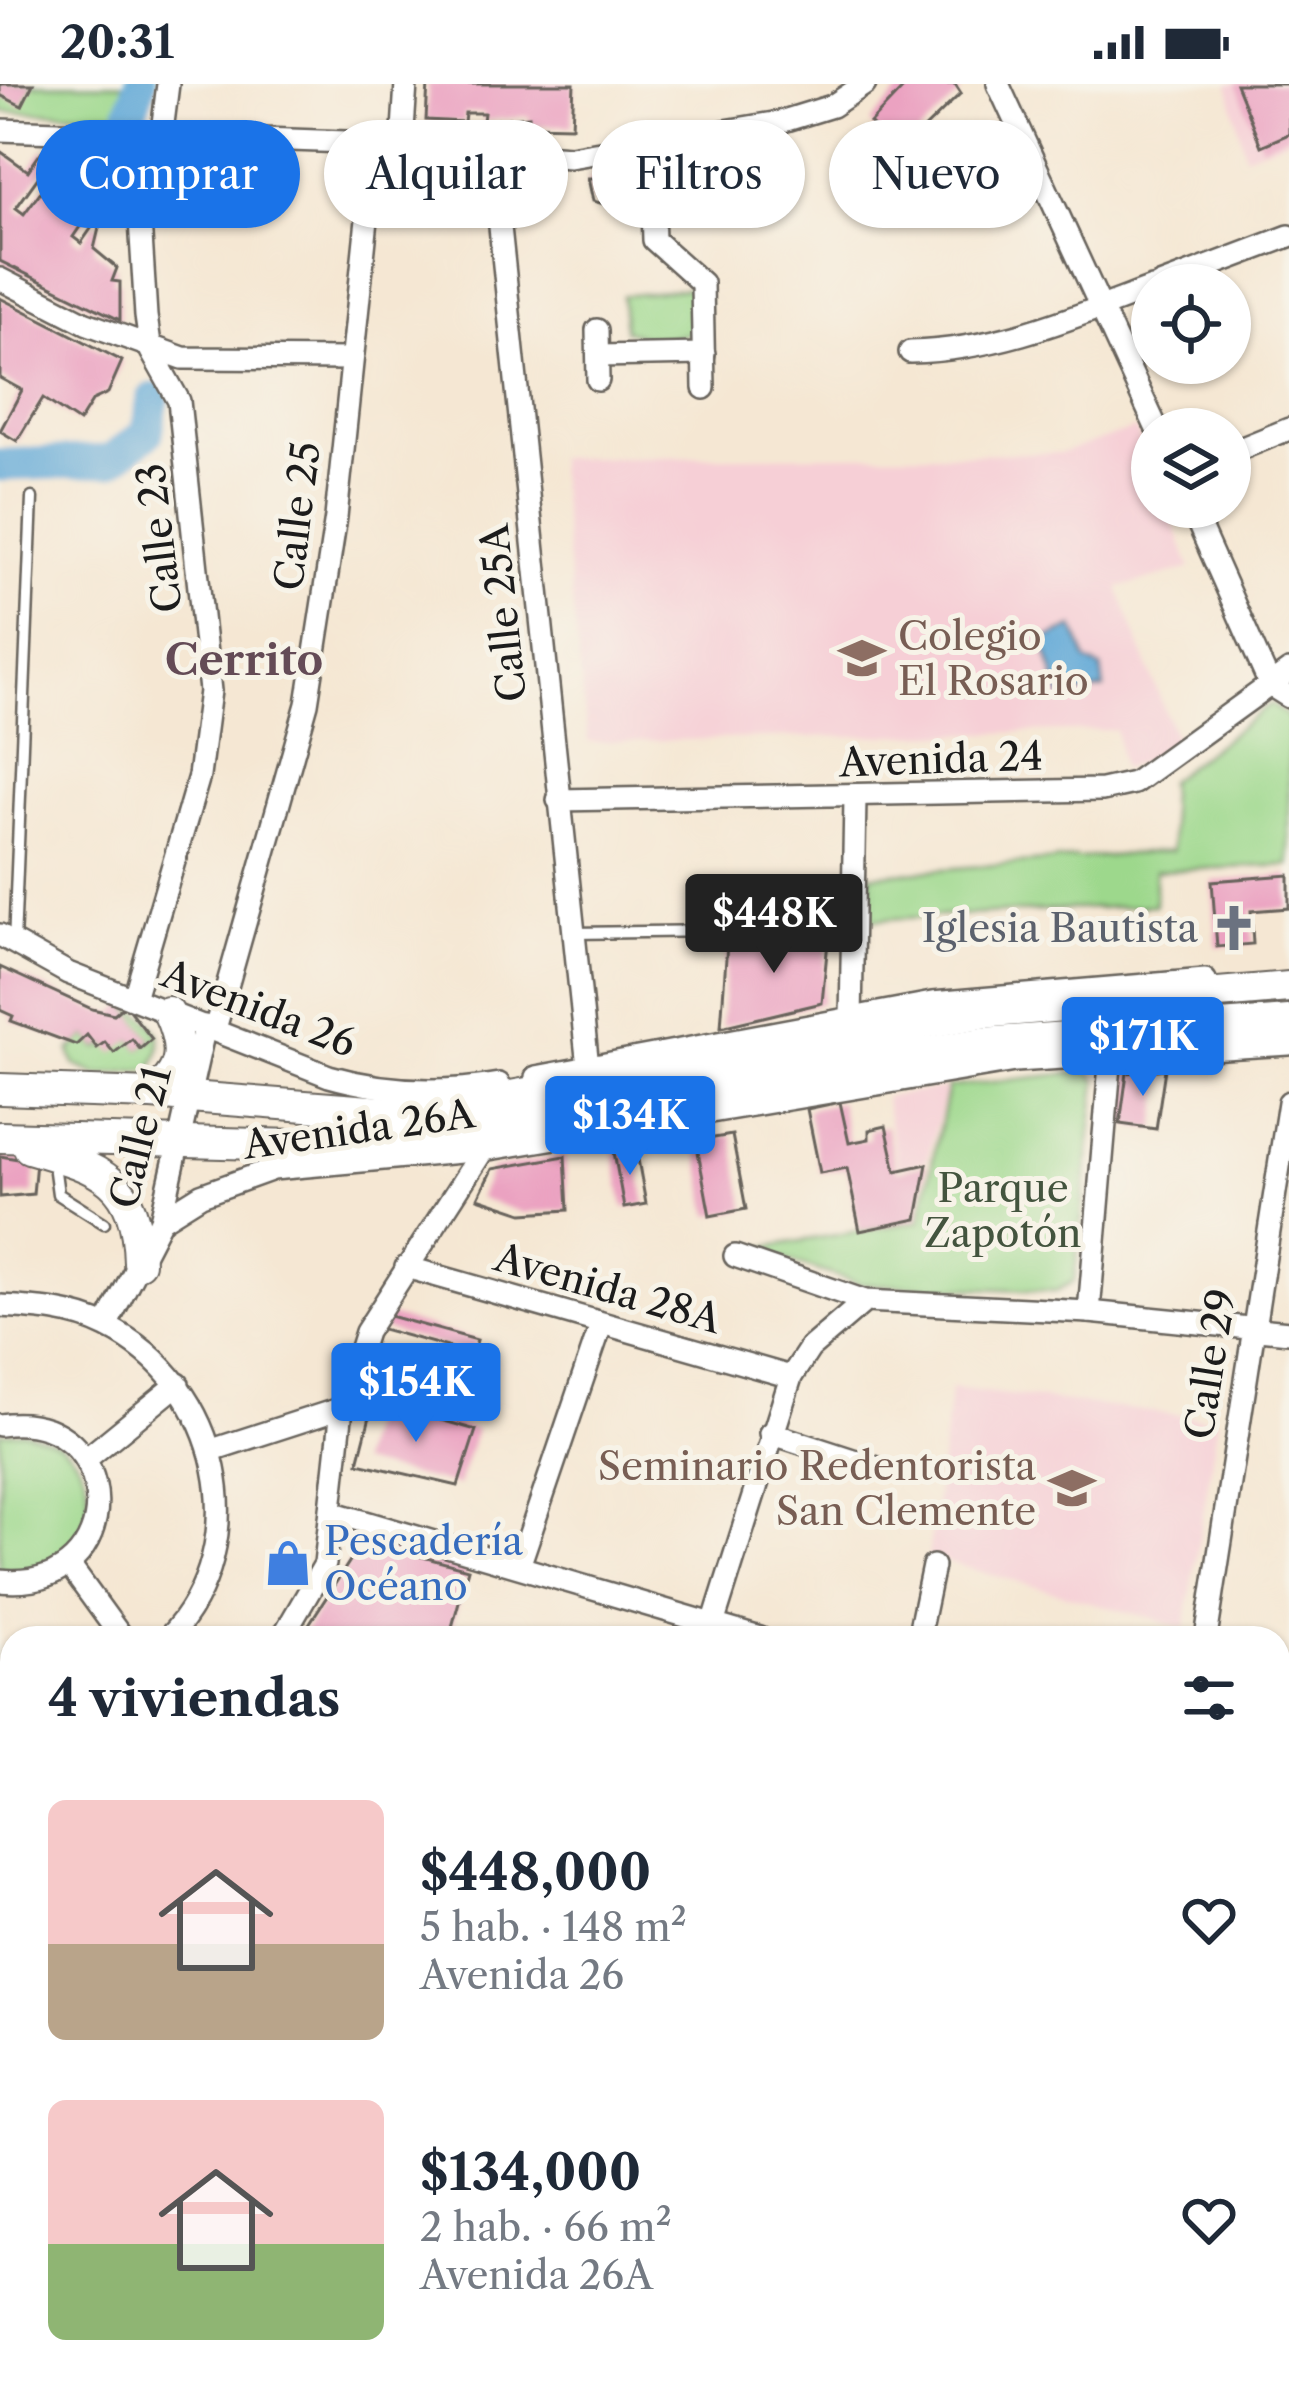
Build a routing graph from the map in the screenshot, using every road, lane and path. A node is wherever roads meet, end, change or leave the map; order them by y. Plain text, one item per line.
1 (168, 84) edge
2 (406, 84) edge
3 (866, 84) edge
4 (998, 84) edge
5 (163, 120) edge
6 (404, 120) edge
7 (785, 120) edge
8 (0, 130) edge
9 (36, 132) edge
10 (142, 228) edge
11 (365, 228) edge
12 (500, 228) edge
13 (654, 228) edge
14 (1289, 236) edge
15 (1215, 264) edge
16 (0, 279) edge
17 (1131, 296) edge
18 (1104, 306) junction
19 (597, 330) dead end
20 (152, 350) junction
21 (910, 352) dead end
22 (704, 354) junction
23 (598, 356) junction
24 (350, 359) junction
25 (598, 380) dead end
26 (704, 388) dead end
27 (1148, 408) edge
28 (1289, 429) edge
29 (1251, 444) edge
30 (32, 498) dead end
31 (1202, 528) edge
32 (1283, 684) edge
33 (856, 798) junction
34 (559, 800) junction
35 (717, 931) dead end
36 (573, 933) junction
37 (7, 939) edge
38 (1289, 974) edge
39 (1191, 980) junction
40 (1289, 987) edge
41 (134, 998) junction
42 (1139, 998) junction
43 (168, 1012) junction
44 (851, 1019) junction
45 (1289, 1021) edge
46 (210, 1028) junction
47 (1289, 1045) edge
48 (1111, 1053) junction
49 (588, 1067) junction
50 (0, 1089) edge
51 (151, 1094) junction
52 (187, 1097) junction
53 (1289, 1102) edge
54 (0, 1138) edge
55 (177, 1141) junction
56 (483, 1150) junction
57 (52, 1155) junction
58 (1284, 1167) edge
59 (161, 1220) junction
60 (104, 1223) dead end
61 (735, 1256) dead end
62 (139, 1262) junction
63 (406, 1267) junction
64 (865, 1301) junction
65 (0, 1306) edge
66 (1089, 1312) junction
67 (601, 1325) junction
68 (106, 1326) junction
69 (1251, 1326) junction
70 (1289, 1332) edge
71 (791, 1377) junction
72 (178, 1384) junction
73 (342, 1408) junction
74 (0, 1425) edge
75 (770, 1433) junction
76 (212, 1450) junction
77 (86, 1459) junction
78 (887, 1471) dead end
79 (334, 1513) junction
80 (69, 1565) junction
81 (519, 1566) junction
82 (933, 1566) dead end
83 (0, 1581) edge
84 (713, 1624) junction
85 (113, 1626) edge
86 (180, 1626) edge
87 (289, 1626) edge
88 (720, 1626) edge
89 (920, 1626) edge
90 (1208, 1626) edge

1 - 5 street
2 - 6 street
3 - 7 street
4 - 18 street
8 - 9 street
10 - 20 street, Calle 23
11 - 24 street, Calle 25
12 - 34 street, Calle 25A
13 - 22 street
14 - 15 street
16 - 20 street
17 - 18 street
18 - 21 street
18 - 27 street
19 - 23 street
20 - 24 street
20 - 41 street, Calle 23
22 - 23 street
22 - 26 street
23 - 25 street
24 - 46 street, Calle 25
28 - 29 street
30 - 37 lane
31 - 32 street
32 - 33 street, Avenida 24
33 - 34 street, Avenida 24
33 - 44 street
34 - 36 street, Calle 25A
35 - 36 lane
36 - 49 street, Calle 25A
37 - 41 street, Avenida 26
38 - 39 street, Avenida 26
39 - 42 main road
39 - 44 street, Avenida 26
40 - 42 main road
41 - 43 street, Avenida 26
42 - 52 main road
43 - 46 street, Avenida 26
43 - 51 main road
44 - 49 street, Avenida 26
45 - 55 main road
46 - 49 street, Avenida 26
46 - 52 street, Calle 21
47 - 48 street, Avenida 26A
48 - 56 street, Avenida 26A
48 - 66 street
50 - 51 main road
51 - 52 main road
52 - 55 street, Calle 21
53 - 58 street, Calle 29
54 - 55 main road
54 - 57 main road
55 - 59 street, Calle 21
56 - 59 street, Avenida 26A
56 - 63 street
57 - 60 lane
57 - 62 main road
58 - 69 street, Calle 29
59 - 62 street, Calle 21
61 - 64 street
62 - 68 street, Calle 21
63 - 67 street, Avenida 28A
63 - 73 street
64 - 66 street
64 - 71 street
65 - 68 street
66 - 69 street
67 - 71 street, Avenida 28A
67 - 81 street
68 - 72 street
69 - 70 street
69 - 90 street, Calle 29
71 - 75 street
72 - 76 street
72 - 77 street
73 - 76 street
73 - 79 street
74 - 77 street
75 - 78 street
75 - 84 street
76 - 86 street
77 - 80 street
79 - 81 street
79 - 87 street
80 - 83 street
80 - 85 street
81 - 84 street
82 - 89 street
84 - 88 street

